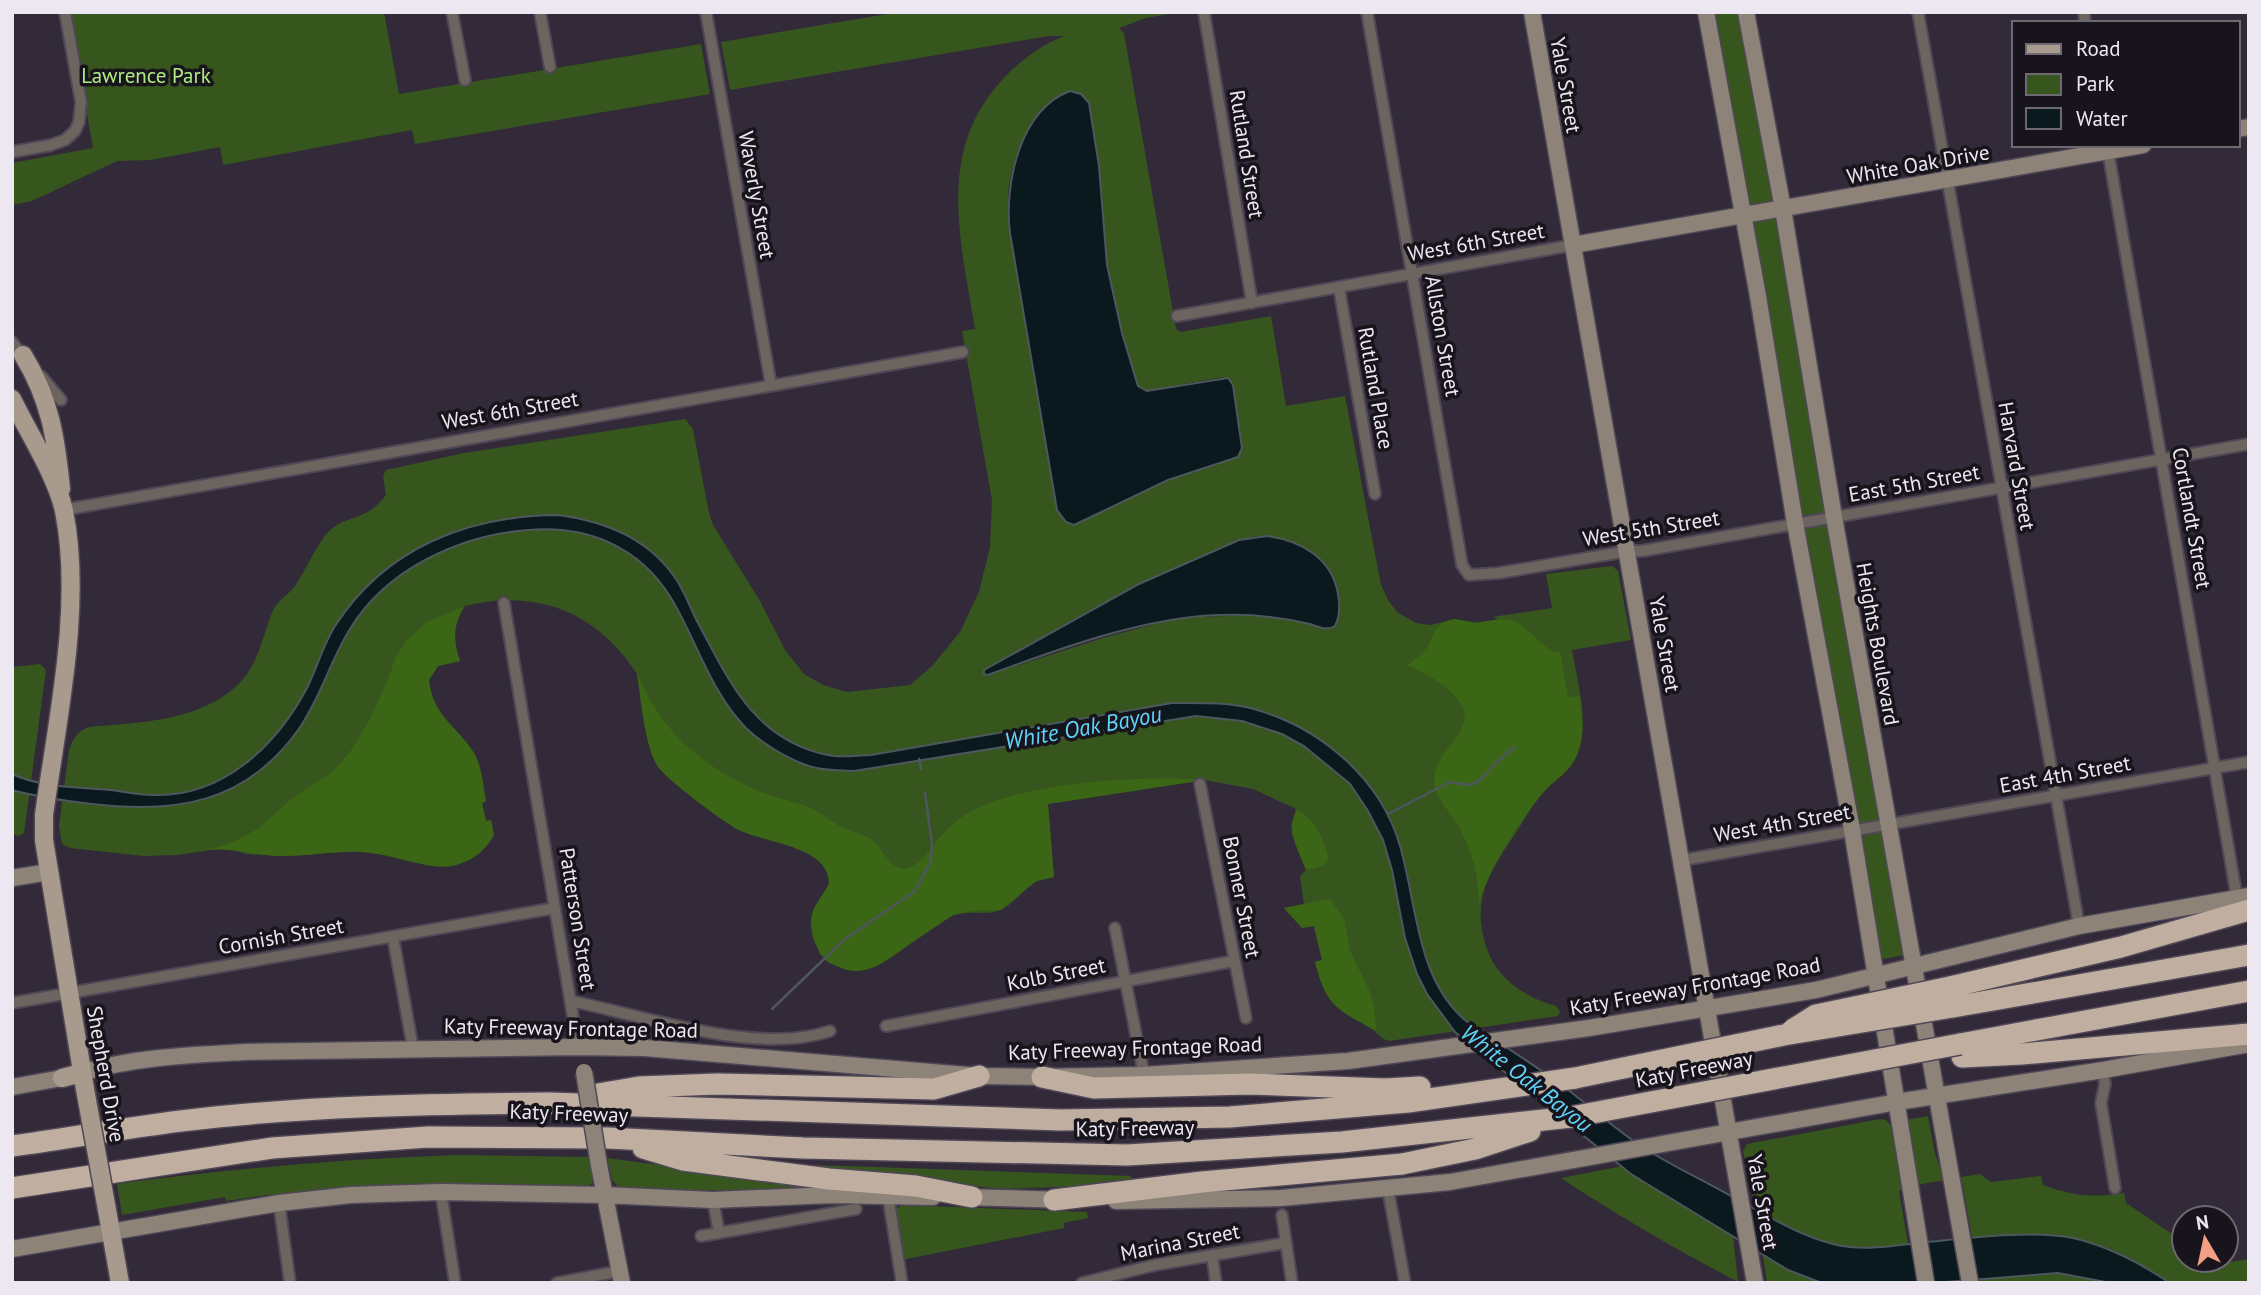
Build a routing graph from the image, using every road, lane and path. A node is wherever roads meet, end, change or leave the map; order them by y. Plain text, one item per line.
1 (65, 12) edge
2 (452, 12) edge
3 (540, 12) edge
4 (706, 12) edge
5 (1204, 12) edge
6 (1367, 12) edge
7 (1532, 12) edge
8 (1706, 12) edge
9 (1746, 12) edge
10 (1918, 12) edge
11 (550, 67) dead end
12 (465, 80) dead end
13 (2108, 148) edge
14 (12, 152) edge
15 (1947, 181) junction
16 (1783, 209) junction
17 (1742, 216) junction
18 (1573, 245) junction
19 (1413, 275) junction
20 (1339, 288) junction
21 (1252, 303) junction
22 (1177, 316) dead end
23 (17, 349) edge
24 (964, 352) dead end
25 (771, 385) junction
26 (12, 399) edge
27 (61, 400) dead end
28 (2249, 444) edge
29 (2162, 458) junction
30 (2001, 488) junction
31 (1375, 494) dead end
32 (64, 510) junction
33 (1834, 517) junction
34 (1795, 523) junction
35 (1628, 551) junction
36 (1475, 576) joint
37 (505, 603) dead end
38 (2249, 762) edge
39 (2216, 767) junction
40 (1200, 784) dead end
41 (2055, 796) junction
42 (1888, 824) junction
43 (1852, 830) junction
44 (1683, 860) junction
45 (49, 872) junction
46 (12, 878) edge
47 (2245, 901) edge
48 (555, 908) junction
49 (2079, 926) junction
50 (1115, 929) dead end
51 (393, 937) junction
52 (2249, 955) edge
53 (1234, 961) junction
54 (1915, 966) junction
55 (1876, 974) junction
56 (1125, 980) junction
57 (2249, 991) edge
58 (69, 993) junction
59 (1951, 997) junction
60 (571, 1001) junction
61 (12, 1003) edge
62 (1708, 1009) junction
63 (1246, 1018) dead end
64 (886, 1026) dead end
65 (830, 1031) dead end
66 (2249, 1034) edge
67 (2249, 1044) edge
68 (578, 1047) junction
69 (412, 1049) junction
70 (1961, 1050) junction
71 (2103, 1070) junction
72 (1144, 1075) junction
73 (979, 1076) junction
74 (1042, 1077) junction
75 (62, 1078) joint
76 (1576, 1078) junction
77 (83, 1081) junction
78 (12, 1087) edge
79 (1937, 1097) junction
80 (1897, 1102) junction
81 (549, 1103) junction
82 (1572, 1117) junction
83 (1730, 1132) junction
84 (608, 1138) junction
85 (12, 1146) edge
86 (12, 1188) edge
87 (2115, 1188) dead end
88 (1388, 1189) junction
89 (440, 1192) junction
90 (604, 1195) junction
91 (888, 1196) junction
92 (972, 1197) junction
93 (713, 1200) junction
94 (1055, 1200) junction
95 (279, 1203) junction
96 (856, 1209) dead end
97 (1282, 1215) dead end
98 (111, 1232) junction
99 (719, 1233) junction
100 (701, 1236) dead end
101 (1285, 1243) junction
102 (12, 1249) edge
103 (1212, 1255) junction
104 (621, 1277) edge
105 (120, 1283) edge
106 (290, 1283) edge
107 (455, 1283) edge
108 (558, 1283) edge
109 (902, 1283) edge
110 (1082, 1283) edge
111 (1216, 1283) edge
112 (1292, 1283) edge
113 (1405, 1283) edge
114 (1755, 1283) edge
115 (1926, 1283) edge
116 (1970, 1283) edge

1 - 14 street
2 - 12 street
3 - 11 street
4 - 25 street, Waverly Street
5 - 21 street, Rutland Street
6 - 19 street, Allston Street
7 - 18 main road, Yale Street
8 - 17 main road
9 - 16 main road, Heights Boulevard
10 - 15 street, Harvard Street
13 - 15 main road, White Oak Drive
13 - 29 street, Cortlandt Street
15 - 16 main road, White Oak Drive
15 - 30 street, Harvard Street
16 - 17 main road, West 6th Street
16 - 33 main road, Heights Boulevard
17 - 18 main road, West 6th Street
17 - 34 main road
18 - 19 street, West 6th Street
18 - 35 main road, Yale Street
19 - 20 street, West 6th Street
19 - 36 street, Allston Street
20 - 21 street, West 6th Street
20 - 31 street, Rutland Place
21 - 22 street, West 6th Street
23 - 27 street
23 - 32 main road, Shepherd Drive
24 - 25 street, West 6th Street
25 - 32 street, West 6th Street
26 - 32 main road
28 - 29 street, East 5th Street
29 - 30 street, East 5th Street
29 - 39 street, Cortlandt Street
30 - 33 street, East 5th Street
30 - 41 street, Harvard Street
32 - 45 main road, Shepherd Drive
33 - 34 street, West 5th Street
33 - 42 main road, Heights Boulevard
34 - 35 street, West 5th Street
34 - 43 main road
35 - 36 street, West 5th Street
35 - 44 main road, Yale Street
37 - 48 street, Patterson Street
38 - 39 street, East 4th Street
39 - 41 street, East 4th Street
39 - 47 street, Cortlandt Street
40 - 53 street, Bonner Street
41 - 42 street, East 4th Street
41 - 49 street, Harvard Street
42 - 43 street, West 4th Street
42 - 54 main road, Heights Boulevard
43 - 44 street, West 4th Street
43 - 55 main road
44 - 62 main road, Yale Street
45 - 46 main road
45 - 58 main road, Shepherd Drive
47 - 49 main road, Katy Freeway Frontage Road
47 - 59 highway
48 - 51 street, Cornish Street
48 - 60 street, Patterson Street
49 - 54 main road, Katy Freeway Frontage Road
50 - 56 street
51 - 58 street, Cornish Street
51 - 69 street
52 - 59 highway
53 - 56 street, Kolb Street
53 - 63 street, Bonner Street
54 - 55 main road, Katy Freeway Frontage Road
54 - 79 main road, Heights Boulevard
55 - 62 main road, Katy Freeway Frontage Road
55 - 80 main road
56 - 64 street, Kolb Street
56 - 72 street
57 - 70 highway
58 - 61 street, Cornish Street
58 - 77 main road, Shepherd Drive
59 - 76 highway, Katy Freeway, bridge
60 - 65 street
60 - 68 street, Patterson Street
62 - 72 main road, Katy Freeway Frontage Road
62 - 83 main road, Yale Street
66 - 70 highway
67 - 71 main road
68 - 69 main road, Katy Freeway Frontage Road
68 - 73 main road, Katy Freeway Frontage Road
68 - 90 main road, Patterson Street, bridge
69 - 77 main road, Katy Freeway Frontage Road
70 - 82 highway, Katy Freeway, bridge
71 - 79 main road
71 - 87 street
72 - 74 main road, Katy Freeway Frontage Road
73 - 74 main road, Katy Freeway Frontage Road
73 - 81 highway
74 - 76 highway
75 - 77 main road, Katy Freeway Frontage Road
75 - 78 main road, Katy Freeway Frontage Road
76 - 81 highway, Katy Freeway
77 - 98 main road, Shepherd Drive, bridge
79 - 80 main road
79 - 116 main road, Heights Boulevard
80 - 83 main road
80 - 115 main road
81 - 85 highway, Katy Freeway
82 - 84 highway, Katy Freeway
82 - 94 highway
83 - 88 main road
83 - 114 main road, Yale Street
84 - 86 highway, Katy Freeway
84 - 92 highway
88 - 94 main road
88 - 113 street
89 - 90 main road
89 - 95 main road
89 - 107 street
90 - 93 main road
90 - 104 main road, Patterson Street
91 - 92 main road
91 - 93 main road
91 - 109 street
92 - 94 main road
93 - 99 street
95 - 98 main road
95 - 106 street
96 - 99 street
97 - 101 street
98 - 102 main road
98 - 105 main road, Shepherd Drive
99 - 100 street
101 - 103 street, Marina Street
101 - 112 street
103 - 110 street, Marina Street
103 - 111 street
104 - 108 street

